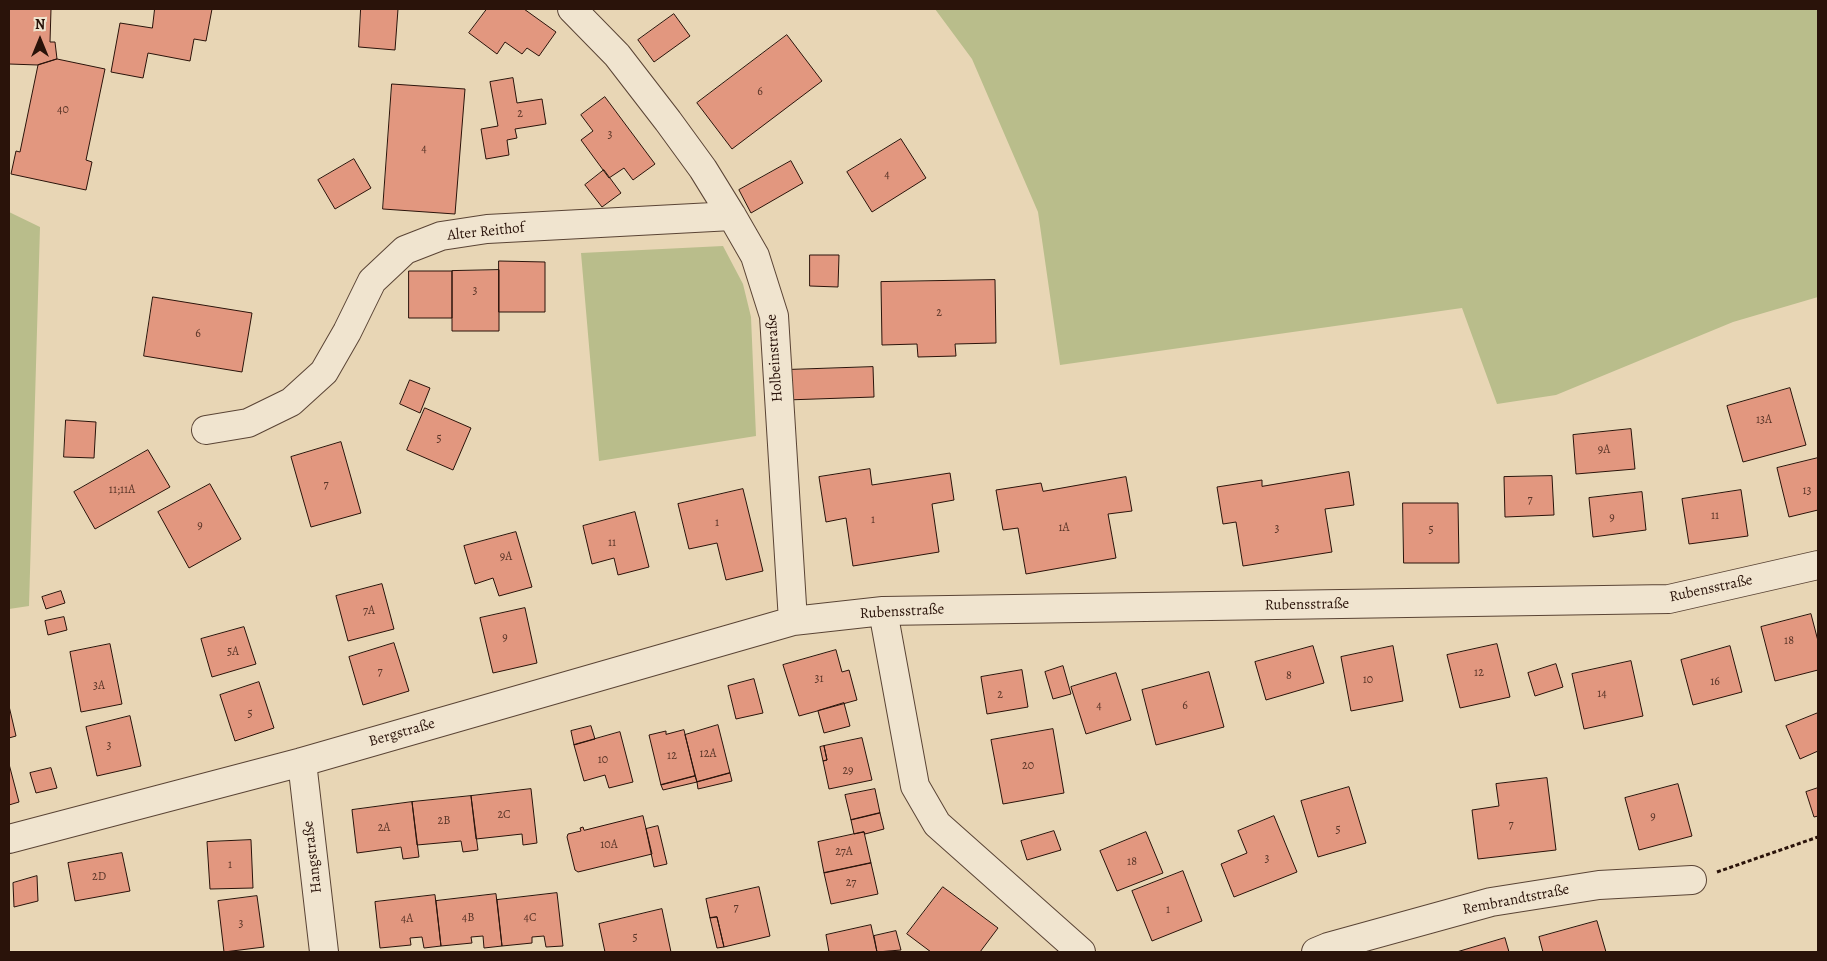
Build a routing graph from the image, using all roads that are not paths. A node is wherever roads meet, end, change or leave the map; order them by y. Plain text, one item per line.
1 (572, 9) edge
2 (732, 216) junction
3 (206, 430) dead end
4 (1818, 565) edge
5 (883, 611) junction
6 (793, 621) junction
7 (302, 762) junction
8 (9, 839) edge
9 (1692, 880) road end
10 (324, 952) edge
11 (1081, 952) edge
12 (1316, 952) edge

1 - 2 street, Holbeinstraße
2 - 3 street, Alter Reithof
2 - 6 street, Holbeinstraße
4 - 5 street, Rubensstraße
5 - 6 street, Rubensstraße
5 - 11 street
6 - 7 street, Bergstraße
7 - 8 street, Bergstraße
7 - 10 street, Hangstraße
9 - 12 street, Rembrandtstraße

